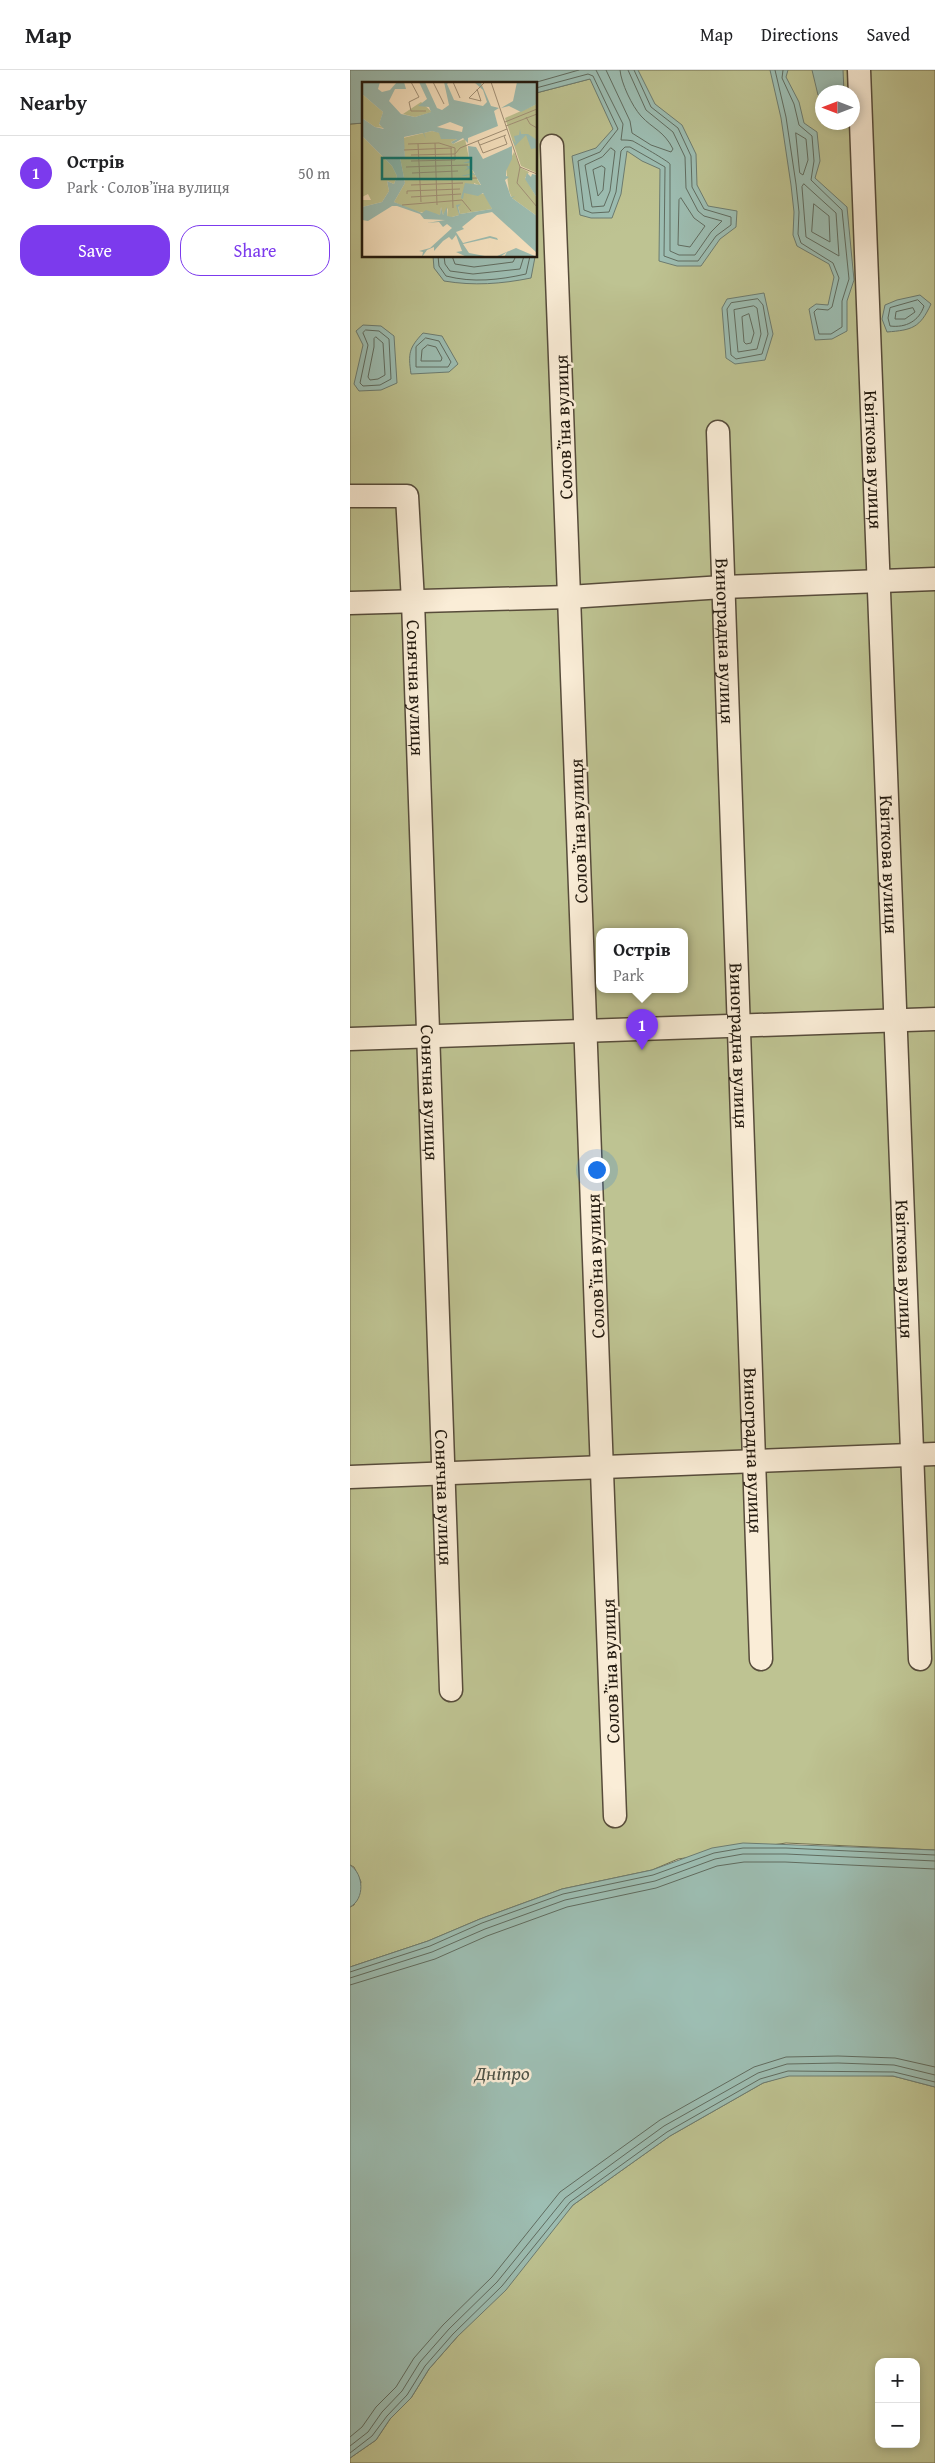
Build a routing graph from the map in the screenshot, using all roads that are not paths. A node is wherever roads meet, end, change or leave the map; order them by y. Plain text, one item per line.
1 (859, 70) edge
2 (552, 146) dead end
3 (718, 432) dead end
4 (350, 496) edge
5 (935, 579) edge
6 (879, 581) junction
7 (724, 587) junction
8 (569, 597) junction
9 (413, 601) junction
10 (350, 604) edge
11 (935, 1019) edge
12 (895, 1020) junction
13 (739, 1026) junction
14 (586, 1031) junction
15 (427, 1036) junction
16 (350, 1039) edge
17 (935, 1454) edge
18 (912, 1455) junction
19 (754, 1461) junction
20 (602, 1467) junction
21 (443, 1473) junction
22 (350, 1477) edge
23 (761, 1659) dead end
24 (920, 1659) dead end
25 (451, 1690) dead end
26 (615, 1816) dead end

1 - 6 street, Квіткова вулиця
2 - 8 street, Соловʼїна вулиця
3 - 7 street, Виноградна вулиця
4 - 9 street, Сонячна вулиця
5 - 6 street
6 - 7 street
6 - 12 street, Квіткова вулиця
7 - 8 street
7 - 13 street, Виноградна вулиця
8 - 9 street
8 - 14 street, Соловʼїна вулиця
9 - 10 street
9 - 15 street, Сонячна вулиця
11 - 12 street
12 - 13 street
12 - 18 street, Квіткова вулиця
13 - 14 street
13 - 19 street, Виноградна вулиця
14 - 15 street
14 - 20 street, Соловʼїна вулиця
15 - 16 street
15 - 21 street, Сонячна вулиця
17 - 18 street
18 - 19 street
18 - 24 street, Квіткова вулиця
19 - 20 street
19 - 23 street, Виноградна вулиця
20 - 21 street
20 - 26 street, Соловʼїна вулиця
21 - 22 street
21 - 25 street, Сонячна вулиця

